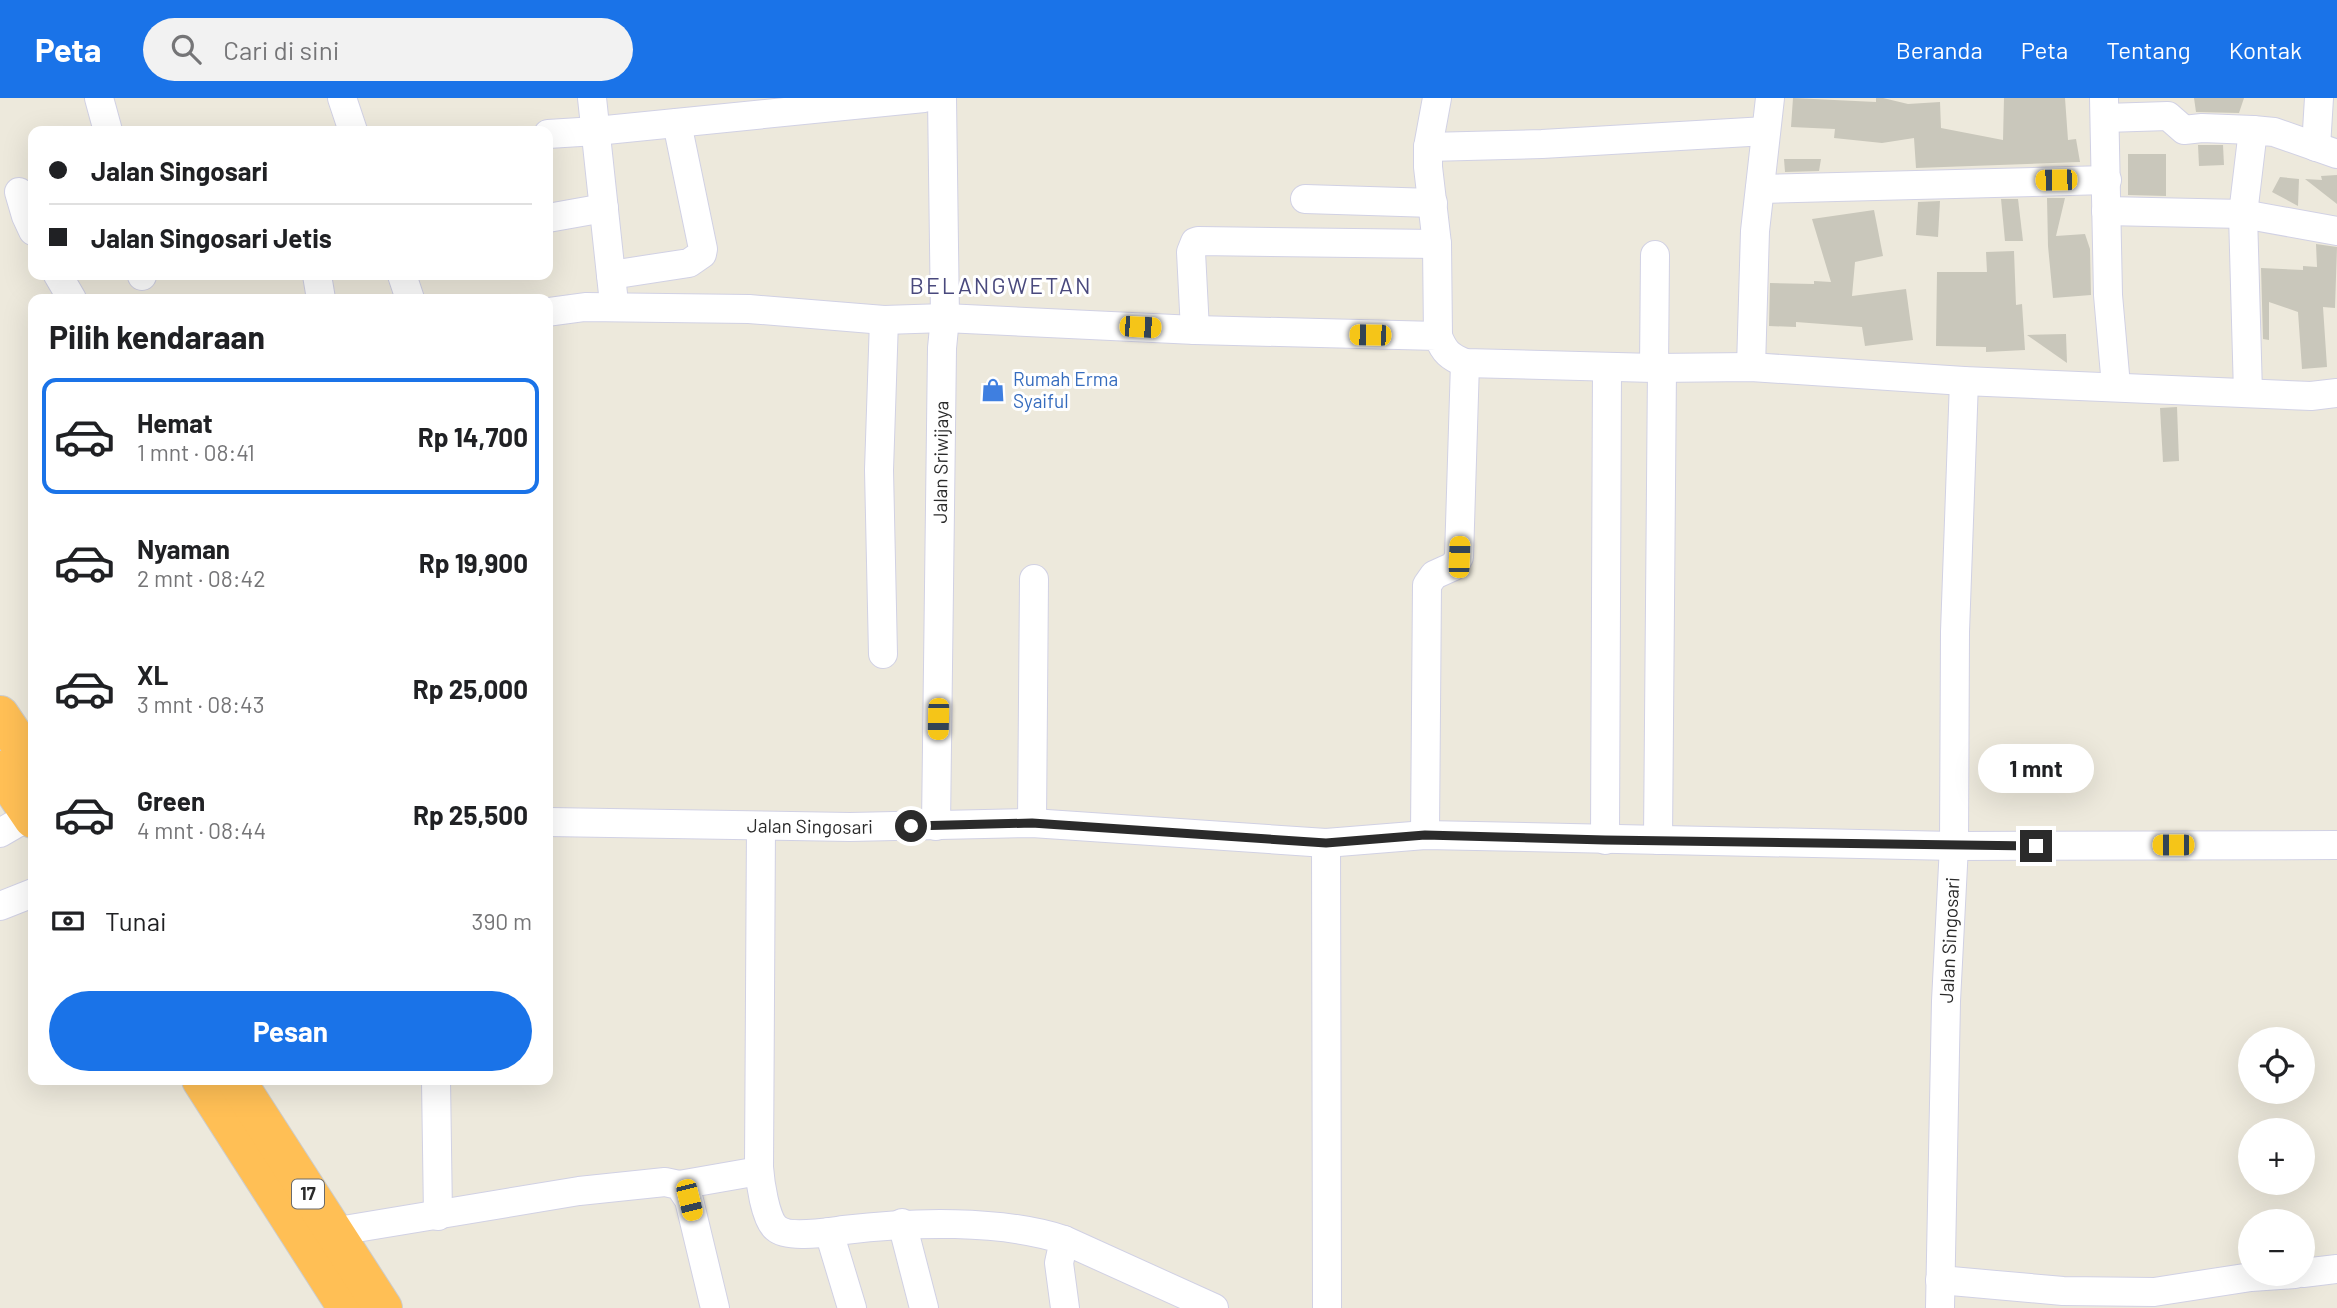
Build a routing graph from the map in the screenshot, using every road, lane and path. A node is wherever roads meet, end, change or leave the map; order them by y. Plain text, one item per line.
1 (99, 98) edge
2 (342, 98) edge
3 (592, 98) edge
4 (924, 98) edge
5 (942, 98) edge
6 (1437, 98) edge
7 (1770, 98) edge
8 (2319, 98) edge
9 (2104, 108) edge
10 (677, 123) junction
11 (107, 126) edge
12 (351, 126) edge
13 (2253, 130) junction
14 (596, 131) junction
15 (1766, 131) junction
16 (553, 134) edge
17 (1428, 147) junction
18 (2327, 150) edge
19 (2107, 180) junction
20 (1760, 189) junction
21 (17, 193) edge
22 (1305, 199) dead end
23 (1433, 203) junction
24 (604, 208) junction
25 (2106, 211) junction
26 (2243, 214) junction
27 (553, 217) edge
28 (28, 220) edge
29 (2337, 230) edge
30 (1437, 244) junction
31 (1656, 255) dead end
32 (611, 275) junction
33 (615, 308) junction
34 (553, 311) edge
35 (945, 318) junction
36 (884, 320) junction
37 (1195, 330) junction
38 (1438, 336) junction
39 (1465, 363) junction
40 (1607, 367) junction
41 (1751, 367) junction
42 (1658, 368) junction
43 (1964, 381) junction
44 (2116, 386) junction
45 (2248, 393) junction
46 (2337, 393) edge
47 (1034, 579) dead end
48 (883, 654) dead end
49 (0, 715) edge
50 (28, 757) edge
51 (0, 770) edge
52 (21, 822) edge
53 (553, 822) edge
54 (1032, 823) junction
55 (936, 825) junction
56 (761, 826) junction
57 (1425, 835) junction
58 (1605, 840) junction
59 (1658, 840) junction
60 (1326, 843) junction
61 (2337, 845) edge
62 (1954, 846) junction
63 (28, 895) edge
64 (0, 906) edge
65 (204, 1085) edge
66 (239, 1085) edge
67 (436, 1085) edge
68 (759, 1171) junction
69 (679, 1185) junction
70 (438, 1216) junction
71 (902, 1223) junction
72 (332, 1232) junction
73 (829, 1233) junction
74 (1064, 1240) junction
75 (2337, 1269) edge
76 (2315, 1272) edge
77 (2238, 1280) edge
78 (1940, 1294) edge
79 (2156, 1300) edge
80 (347, 1308) edge
81 (383, 1308) edge
82 (715, 1308) edge
83 (852, 1308) edge
84 (923, 1308) edge
85 (1065, 1308) edge
86 (1214, 1308) edge
87 (1327, 1308) edge

1 - 11 street
2 - 12 street
3 - 14 street
4 - 10 street
5 - 35 street, Jalan Sriwijaya
6 - 17 street
7 - 15 street
8 - 18 street
9 - 13 street
9 - 19 street
10 - 14 street
10 - 32 street
13 - 18 street
13 - 26 street
14 - 16 street
14 - 24 street
15 - 17 street
15 - 20 street
17 - 23 street
19 - 20 street
19 - 25 street
20 - 41 street
21 - 28 street
22 - 23 street
23 - 30 street
24 - 27 street
24 - 32 street
25 - 26 street
25 - 44 street
26 - 29 street
26 - 45 street
30 - 37 street
30 - 38 street
31 - 42 street
32 - 33 street
33 - 34 street
33 - 36 street
35 - 36 street
35 - 37 street
35 - 55 street, Jalan Sriwijaya
36 - 48 street
37 - 38 street
38 - 39 street
39 - 40 street
39 - 57 street
40 - 42 street
40 - 58 street
41 - 42 street
41 - 43 street
42 - 59 street
43 - 44 street
43 - 62 street
44 - 45 street
45 - 46 street
47 - 54 street
49 - 50 highway
51 - 52 highway
53 - 56 street, Jalan Singosari
54 - 55 street, Jalan Singosari
54 - 60 street, Jalan Singosari
55 - 56 street, Jalan Singosari
56 - 68 street
57 - 58 street, Jalan Singosari
57 - 60 street, Jalan Singosari
58 - 59 street, Jalan Singosari
59 - 62 street, Jalan Singosari
60 - 87 street
61 - 62 street
62 - 78 street, Jalan Singosari
63 - 64 street
65 - 80 highway, 17
66 - 72 highway, 17
67 - 70 street
68 - 69 street
68 - 73 street
69 - 70 street
69 - 82 street
70 - 72 street
71 - 73 street
71 - 74 street
71 - 84 street
72 - 81 highway, 17
73 - 83 street
74 - 85 street
74 - 86 street
75 - 76 street
77 - 79 street
78 - 79 street

